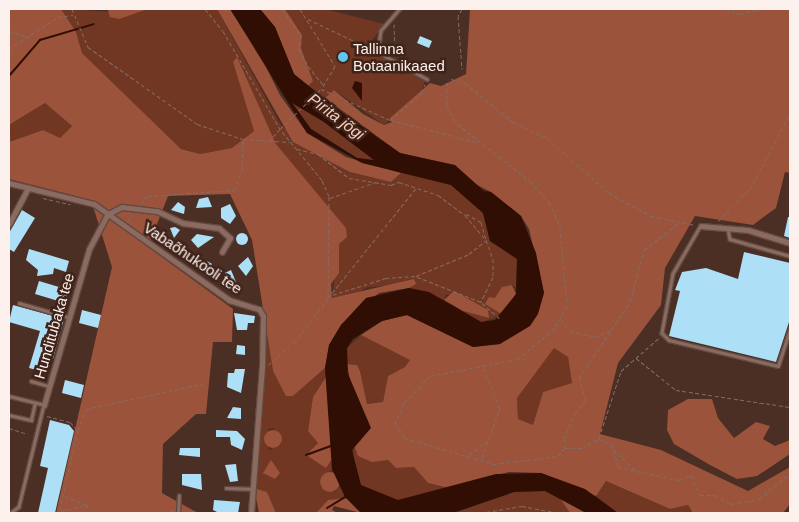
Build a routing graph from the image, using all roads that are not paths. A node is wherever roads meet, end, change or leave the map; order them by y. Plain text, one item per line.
1 (400, 9) edge
2 (427, 79) road end
3 (9, 183) edge
4 (28, 188) junction
5 (108, 214) junction
6 (10, 217) edge
7 (9, 224) edge
8 (701, 226) joint
9 (728, 227) junction
10 (790, 243) edge
11 (222, 252) dead end
12 (790, 256) edge
13 (19, 303) dead end
14 (70, 318) junction
15 (790, 329) edge
16 (31, 381) dead end
17 (50, 386) junction
18 (9, 396) edge
19 (36, 403) junction
20 (44, 405) junction
21 (9, 415) edge
22 (226, 488) dead end
23 (250, 489) junction
24 (179, 496) dead end
25 (178, 512) edge
26 (11, 513) edge
27 (251, 513) edge

1 - 2 lane
3 - 4 street, Vabaõhukooli tee
4 - 5 street, Vabaõhukooli tee
4 - 6 street
5 - 11 street
5 - 14 street, Hunditubaka tee
5 - 23 street, Vabaõhukooli tee
6 - 7 street
8 - 9 street
8 - 15 lane
9 - 10 street
9 - 12 lane
13 - 14 lane
14 - 17 street, Hunditubaka tee
16 - 17 lane
17 - 20 street, Hunditubaka tee
18 - 19 lane
19 - 20 lane
19 - 21 lane
20 - 26 lane, Hunditubaka tee
22 - 23 lane
23 - 27 street, Vabaõhukooli tee
24 - 25 lane

